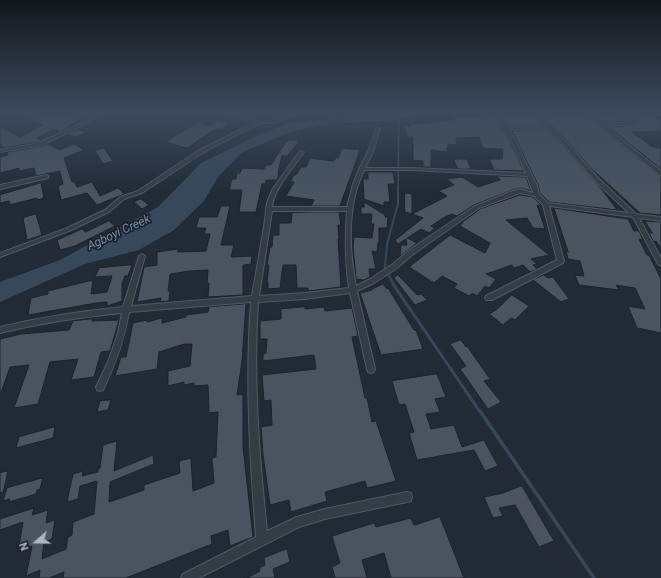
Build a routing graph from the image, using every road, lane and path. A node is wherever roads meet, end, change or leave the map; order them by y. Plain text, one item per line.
1 (46, 141) edge
2 (222, 141) edge
3 (374, 141) edge
4 (512, 141) edge
5 (562, 141) edge
6 (621, 141) edge
7 (0, 151) edge
8 (302, 152) dead end
9 (362, 169) junction
10 (661, 174) edge
11 (528, 175) junction
12 (46, 177) dead end
13 (0, 187) edge
14 (536, 195) junction
15 (546, 204) junction
16 (270, 209) junction
17 (349, 209) junction
18 (635, 216) junction
19 (661, 219) edge
20 (0, 255) edge
21 (142, 256) dead end
22 (661, 264) edge
23 (353, 290) junction
24 (489, 298) dead end
25 (255, 299) junction
26 (126, 310) junction
27 (0, 330) edge
28 (371, 369) dead end
29 (100, 387) dead end
30 (407, 497) dead end
31 (262, 539) junction
32 (187, 578) edge

1 - 7 street
2 - 20 street
3 - 9 street
4 - 11 street
5 - 18 street
6 - 10 street
8 - 16 street
9 - 11 street
9 - 17 street
11 - 14 street
12 - 13 street
14 - 15 street
14 - 23 street
15 - 18 street
15 - 24 street
16 - 17 street
16 - 25 street
17 - 23 street
18 - 19 street
18 - 22 street
21 - 26 street
23 - 25 street
23 - 28 street
25 - 26 street
25 - 31 street
26 - 27 street
26 - 29 street
30 - 31 street
31 - 32 street

